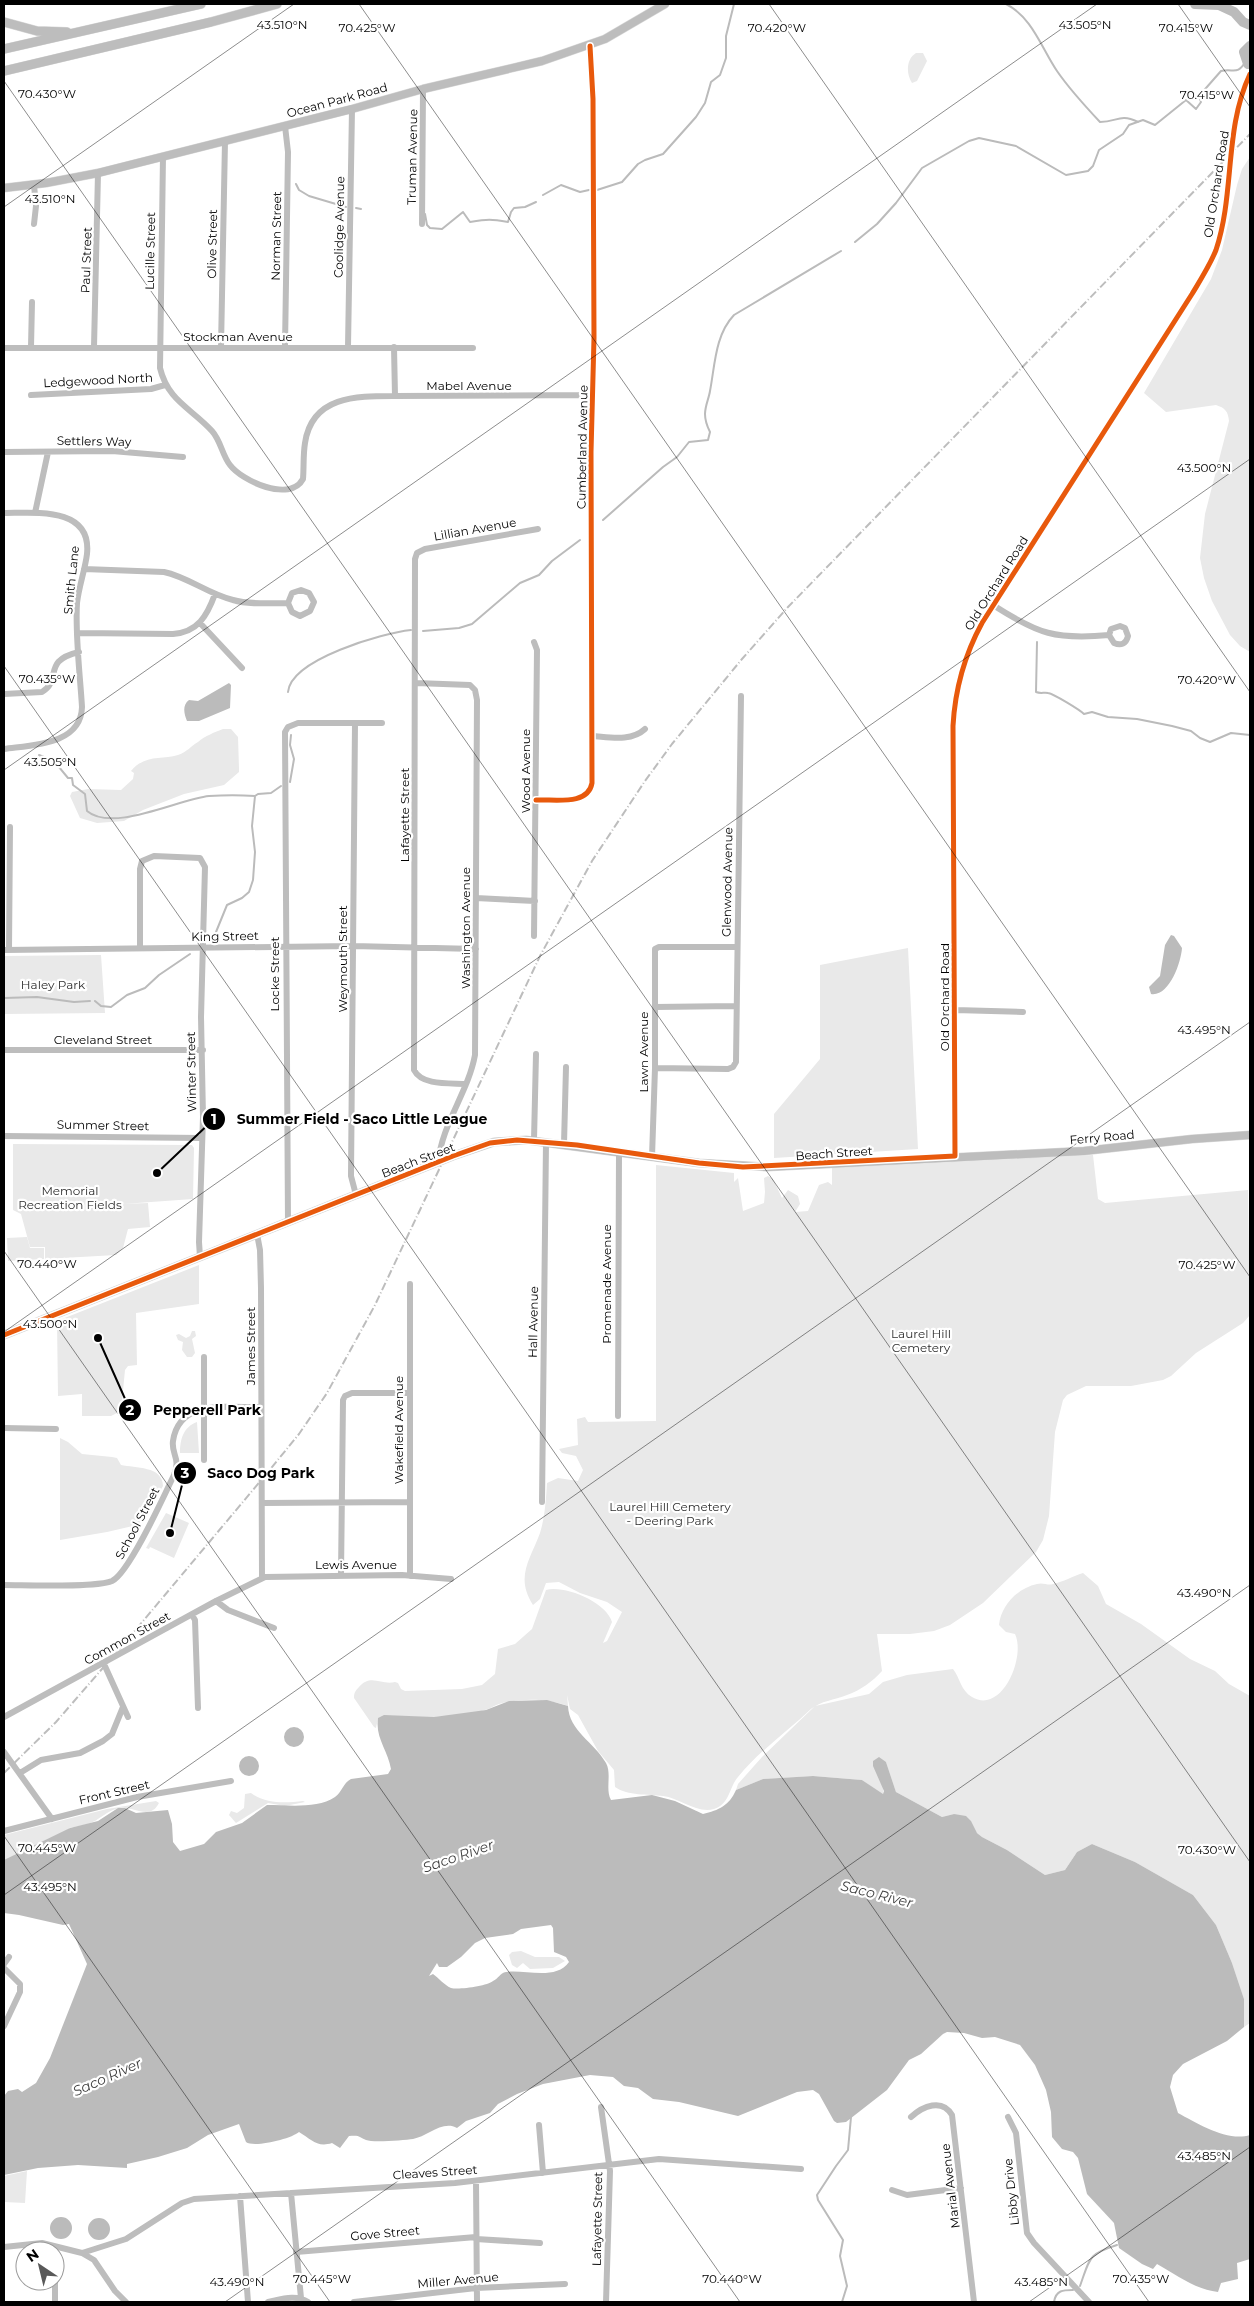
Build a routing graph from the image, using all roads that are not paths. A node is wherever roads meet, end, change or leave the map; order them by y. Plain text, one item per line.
1 (201, 4) edge
2 (277, 4) edge
3 (665, 4) edge
4 (4, 22) edge
5 (82, 32) junction
6 (590, 46) junction
7 (4, 49) edge
8 (4, 71) edge
9 (1250, 74) edge
10 (424, 89) junction
11 (352, 109) junction
12 (285, 126) junction
13 (225, 141) junction
14 (163, 156) junction
15 (98, 173) junction
16 (34, 185) junction
17 (4, 188) edge
18 (34, 224) dead end
19 (422, 224) dead end
20 (32, 302) dead end
21 (348, 346) junction
22 (31, 347) junction
23 (94, 347) junction
24 (159, 347) junction
25 (221, 347) junction
26 (285, 347) junction
27 (394, 347) junction
28 (4, 348) edge
29 (473, 348) dead end
30 (165, 385) junction
31 (31, 395) dead end
32 (592, 395) junction
33 (395, 396) junction
34 (4, 452) edge
35 (48, 452) junction
36 (183, 457) dead end
37 (4, 513) edge
38 (35, 513) junction
39 (538, 529) dead end
40 (417, 553) joint
41 (84, 570) junction
42 (215, 594) junction
43 (288, 603) junction
44 (993, 605) junction
45 (200, 623) junction
46 (79, 634) junction
47 (1109, 635) dead end
48 (534, 642) dead end
49 (79, 652) junction
50 (242, 668) dead end
51 (416, 683) junction
52 (4, 694) edge
53 (741, 696) dead end
54 (382, 723) dead end
55 (355, 724) junction
56 (645, 729) dead end
57 (592, 736) junction
58 (4, 749) edge
59 (536, 800) junction
60 (10, 827) dead end
61 (476, 898) junction
62 (535, 901) junction
63 (534, 936) dead end
64 (285, 946) junction
65 (353, 946) junction
66 (204, 947) junction
67 (414, 947) junction
68 (737, 947) junction
69 (140, 948) junction
70 (476, 949) junction
71 (7, 950) edge
72 (736, 1006) junction
73 (655, 1007) junction
74 (955, 1010) junction
75 (1023, 1012) dead end
76 (4, 1050) edge
77 (203, 1050) junction
78 (536, 1054) dead end
79 (566, 1067) dead end
80 (655, 1068) junction
81 (466, 1084) junction
82 (1250, 1135) edge
83 (4, 1136) edge
84 (202, 1138) junction
85 (534, 1140) junction
86 (546, 1142) junction
87 (564, 1144) junction
88 (619, 1152) junction
89 (652, 1156) junction
90 (955, 1156) junction
91 (438, 1163) junction
92 (356, 1195) junction
93 (288, 1222) junction
94 (257, 1234) junction
95 (200, 1256) junction
96 (410, 1284) dead end
97 (4, 1334) edge
98 (204, 1357) dead end
99 (409, 1393) junction
100 (261, 1407) junction
101 (204, 1408) junction
102 (618, 1416) dead end
103 (4, 1428) edge
104 (56, 1429) dead end
105 (204, 1460) dead end
106 (409, 1502) junction
107 (542, 1502) dead end
108 (262, 1503) junction
109 (340, 1503) junction
110 (341, 1575) junction
111 (410, 1576) junction
112 (262, 1578) junction
113 (451, 1579) dead end
114 (4, 1585) edge
115 (216, 1601) junction
116 (192, 1615) junction
117 (274, 1628) dead end
118 (104, 1664) junction
119 (123, 1707) junction
120 (198, 1708) dead end
121 (4, 1717) edge
122 (128, 1717) dead end
123 (4, 1752) edge
124 (20, 1773) junction
125 (231, 1781) dead end
126 (52, 1819) junction
127 (4, 1831) edge
128 (9, 1957) dead end
129 (4, 1964) edge
130 (4, 1968) edge
131 (4, 2026) edge
132 (601, 2107) dead end
133 (912, 2117) dead end
134 (1008, 2117) dead end
135 (539, 2125) dead end
136 (609, 2165) junction
137 (801, 2169) dead end
138 (543, 2173) junction
139 (476, 2181) junction
140 (961, 2188) junction
141 (892, 2190) dead end
142 (291, 2193) junction
143 (240, 2196) junction
144 (476, 2238) junction
145 (540, 2243) dead end
146 (65, 2250) edge
147 (296, 2252) junction
148 (82, 2253) junction
149 (565, 2284) dead end
150 (476, 2288) junction
151 (301, 2298) junction
152 (403, 2300) edge
153 (126, 2302) edge
154 (248, 2302) edge
155 (268, 2302) edge
156 (308, 2302) edge
157 (354, 2302) edge
158 (477, 2302) edge
159 (606, 2302) edge
160 (974, 2302) edge
161 (1089, 2302) edge

1 - 5 highway
2 - 8 highway
3 - 6 main road, Ocean Park Road
4 - 5 highway
5 - 7 highway
6 - 10 main road, Ocean Park Road
6 - 32 street, Cumberland Avenue
9 - 44 street, Old Orchard Road
10 - 11 main road, Ocean Park Road
10 - 19 street, Truman Avenue
11 - 12 main road, Ocean Park Road
11 - 21 street, Coolidge Avenue
12 - 13 main road, Ocean Park Road
12 - 26 street, Norman Street
13 - 14 main road, Ocean Park Road
13 - 25 street, Olive Street
14 - 15 main road, Ocean Park Road
14 - 24 street, Lucille Street
15 - 16 main road, Ocean Park Road
15 - 23 street, Paul Street
16 - 17 main road, Ocean Park Road
16 - 18 street
20 - 22 street
21 - 26 street, Stockman Avenue
21 - 27 street, Stockman Avenue
22 - 23 street, Stockman Avenue
22 - 28 street, Stockman Avenue
23 - 24 street, Stockman Avenue
24 - 25 street, Stockman Avenue
24 - 30 street, Lucille Street
25 - 26 street, Stockman Avenue
27 - 29 street, Stockman Avenue
27 - 33 street
30 - 31 street, Ledgewood North
30 - 33 street, Mabel Avenue
32 - 33 street, Mabel Avenue
32 - 57 street, Cumberland Avenue
34 - 35 street, Settlers Way
35 - 36 street, Settlers Way
35 - 38 street
37 - 38 street, Smith Lane
38 - 41 street, Smith Lane
39 - 40 street, Lillian Avenue
40 - 51 street, Lafayette Street
41 - 42 street
41 - 46 street, Smith Lane
42 - 43 street
42 - 45 street
43 - 43 street
44 - 47 street
44 - 74 street, Old Orchard Road
45 - 46 street
45 - 50 street
46 - 49 street, Smith Lane
48 - 59 street, Wood Avenue
49 - 52 street
49 - 58 street, Smith Lane
51 - 61 street, Washington Avenue
51 - 67 street, Lafayette Street
53 - 68 street, Glenwood Avenue
54 - 55 street
55 - 64 street, Locke Street
55 - 65 street, Weymouth Street
56 - 57 street
57 - 59 street, Cumberland Avenue
59 - 62 street, Wood Avenue
60 - 71 street
61 - 62 street
61 - 70 street, Washington Avenue
62 - 63 street, Wood Avenue
64 - 65 street, King Street
64 - 66 street, King Street
64 - 93 street, Locke Street
65 - 67 street, King Street
65 - 92 street, Weymouth Street
66 - 69 street, King Street
66 - 69 street, Winter Street
66 - 77 street, Winter Street
67 - 70 street, King Street
67 - 81 street, Lafayette Street
68 - 72 street, Glenwood Avenue
68 - 73 street, Lawn Avenue
69 - 71 street, King Street
70 - 81 street, Washington Avenue
72 - 73 street
72 - 80 street, Glenwood Avenue
73 - 80 street, Lawn Avenue
74 - 75 street
74 - 90 street, Old Orchard Road
76 - 77 street, Cleveland Street
77 - 84 street, Winter Street
78 - 85 street
79 - 87 street
80 - 89 street, Lawn Avenue
81 - 91 street, Washington Avenue
82 - 90 main road, Ferry Road
83 - 84 street, Summer Street
84 - 95 street, Winter Street
85 - 86 main road, Beach Street
85 - 91 main road, Beach Street
86 - 87 main road, Beach Street
86 - 107 street, Hall Avenue
87 - 88 main road, Beach Street
88 - 89 main road, Beach Street
88 - 102 street, Promenade Avenue
89 - 90 main road, Beach Street
91 - 92 main road, Beach Street
92 - 93 main road, Beach Street
93 - 94 main road, Beach Street
94 - 95 main road, Beach Street
94 - 100 street, James Street
95 - 97 main road, Beach Street
96 - 99 street, Wakefield Avenue
98 - 101 street
99 - 106 street, Wakefield Avenue
99 - 109 street
100 - 101 street
100 - 108 street, James Street
101 - 105 street
101 - 114 street, School Street
103 - 104 street
106 - 109 street
106 - 111 street, Wakefield Avenue
108 - 109 street
108 - 112 street, James Street
109 - 110 street
110 - 111 street, Lewis Avenue
110 - 112 street, Lewis Avenue
111 - 113 street, Lewis Avenue
112 - 115 street, Common Street
115 - 116 street, Common Street
115 - 117 street
116 - 118 street, Common Street
116 - 120 street
118 - 119 street
118 - 121 street, Common Street
119 - 122 street
119 - 124 street
123 - 124 street
124 - 126 street
125 - 126 street, Front Street
126 - 127 street, Front Street
128 - 129 street
130 - 131 street
132 - 136 street, Lafayette Street
133 - 140 street, Marial Avenue
134 - 161 street, Libby Drive
135 - 138 street
136 - 137 street, Cleaves Street
136 - 138 street, Cleaves Street
136 - 159 street, Lafayette Street
138 - 139 street, Cleaves Street
139 - 142 street, Cleaves Street
139 - 144 street
140 - 141 street
140 - 160 street, Marial Avenue
142 - 143 street, Cleaves Street
142 - 147 street
143 - 148 street, Cleaves Street
143 - 154 street
144 - 145 street, Gove Street
144 - 147 street, Gove Street
144 - 150 street
146 - 148 street
147 - 151 street
148 - 153 street
149 - 150 street, Miller Avenue
150 - 152 street, Miller Avenue
150 - 158 street
151 - 155 street
151 - 156 street
152 - 157 street, Miller Avenue

